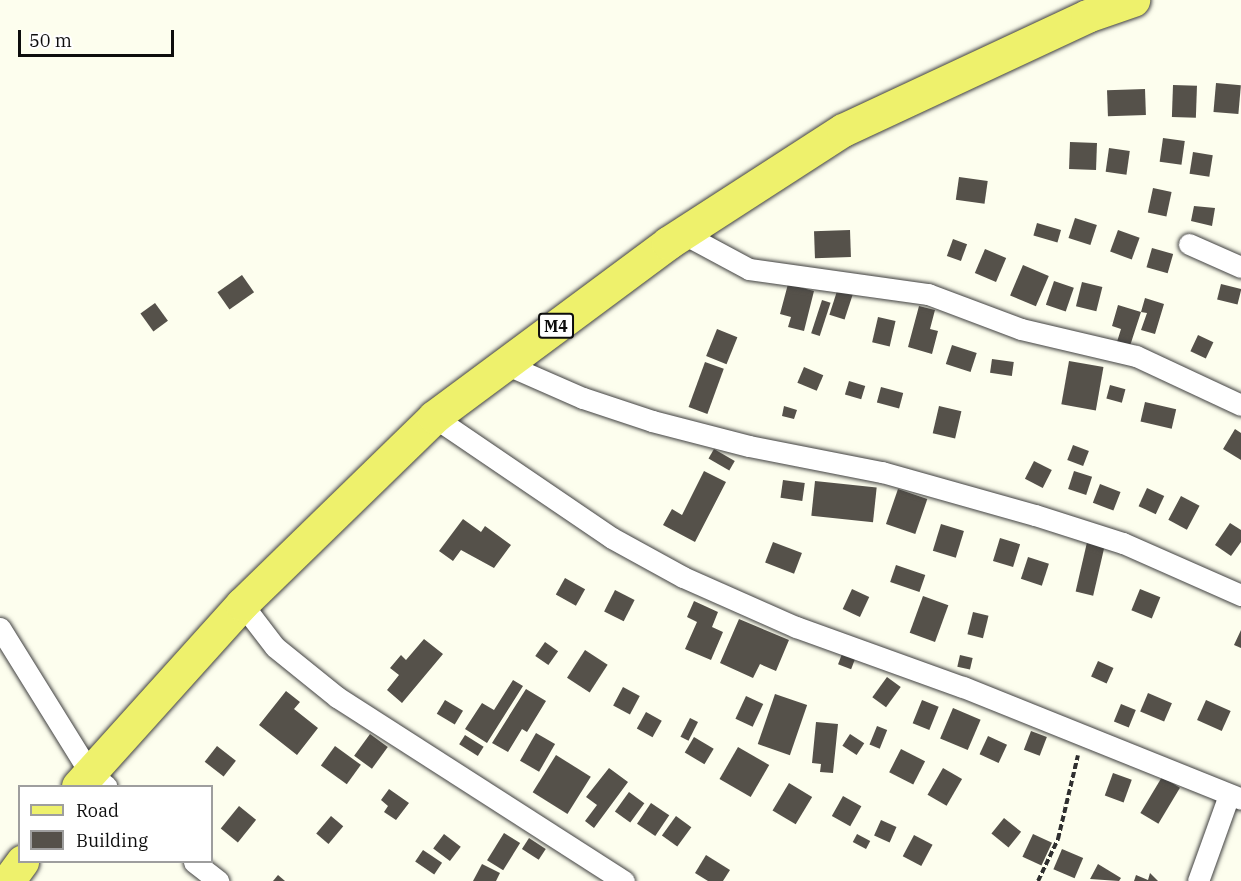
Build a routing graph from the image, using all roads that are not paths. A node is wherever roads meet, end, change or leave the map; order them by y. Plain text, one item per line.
1 (1133, 0) edge
2 (682, 233) junction
3 (1189, 244) dead end
4 (1241, 267) edge
5 (505, 364) junction
6 (1241, 405) edge
7 (434, 417) junction
8 (1238, 587) edge
9 (242, 604) junction
10 (0, 628) edge
11 (91, 782) edge
12 (1237, 796) edge
13 (20, 863) edge
14 (196, 863) edge
15 (8, 881) edge
16 (218, 881) edge
17 (624, 881) edge
18 (1198, 881) edge

1 - 2 main road, M4
2 - 5 main road, M4
2 - 6 street
3 - 4 street
5 - 7 main road, M4
5 - 8 street
7 - 9 main road, M4
7 - 12 street
9 - 11 main road, M4
9 - 17 street
10 - 11 street
12 - 18 street
13 - 15 main road
14 - 16 street

